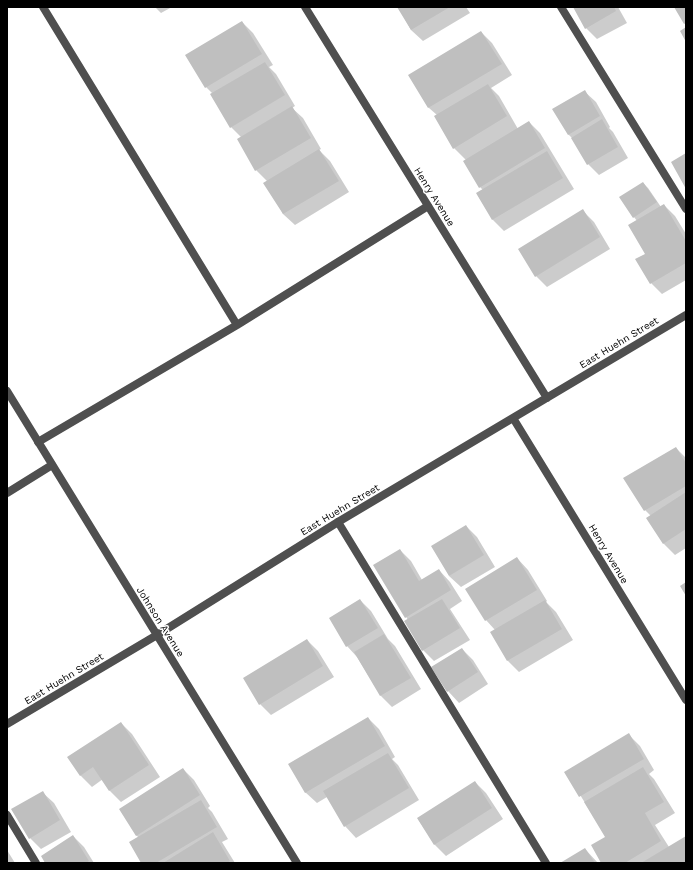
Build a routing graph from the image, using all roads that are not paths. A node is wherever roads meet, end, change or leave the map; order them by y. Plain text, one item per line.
1 (43, 7) edge
2 (305, 7) edge
3 (562, 7) edge
4 (428, 206) junction
5 (686, 209) edge
6 (686, 315) edge
7 (236, 325) junction
8 (7, 391) edge
9 (547, 398) junction
10 (513, 418) junction
11 (38, 442) junction
12 (52, 465) junction
13 (7, 493) edge
14 (338, 522) junction
15 (157, 635) junction
16 (686, 700) edge
17 (7, 724) edge
18 (7, 815) edge
19 (36, 863) edge
20 (297, 863) edge
21 (546, 863) edge

1 - 7 street
2 - 4 street, Henry Avenue
3 - 5 street
4 - 7 street
4 - 9 street, Henry Avenue
6 - 9 street, East Huehn Street
7 - 11 street
8 - 11 street, Johnson Avenue
9 - 10 street, East Huehn Street
10 - 14 street, East Huehn Street
10 - 16 street, Henry Avenue
11 - 12 street, Johnson Avenue
12 - 13 street
12 - 15 street, Johnson Avenue
14 - 15 street, East Huehn Street
14 - 21 street
15 - 17 street, East Huehn Street
15 - 20 street, Johnson Avenue
18 - 19 street

